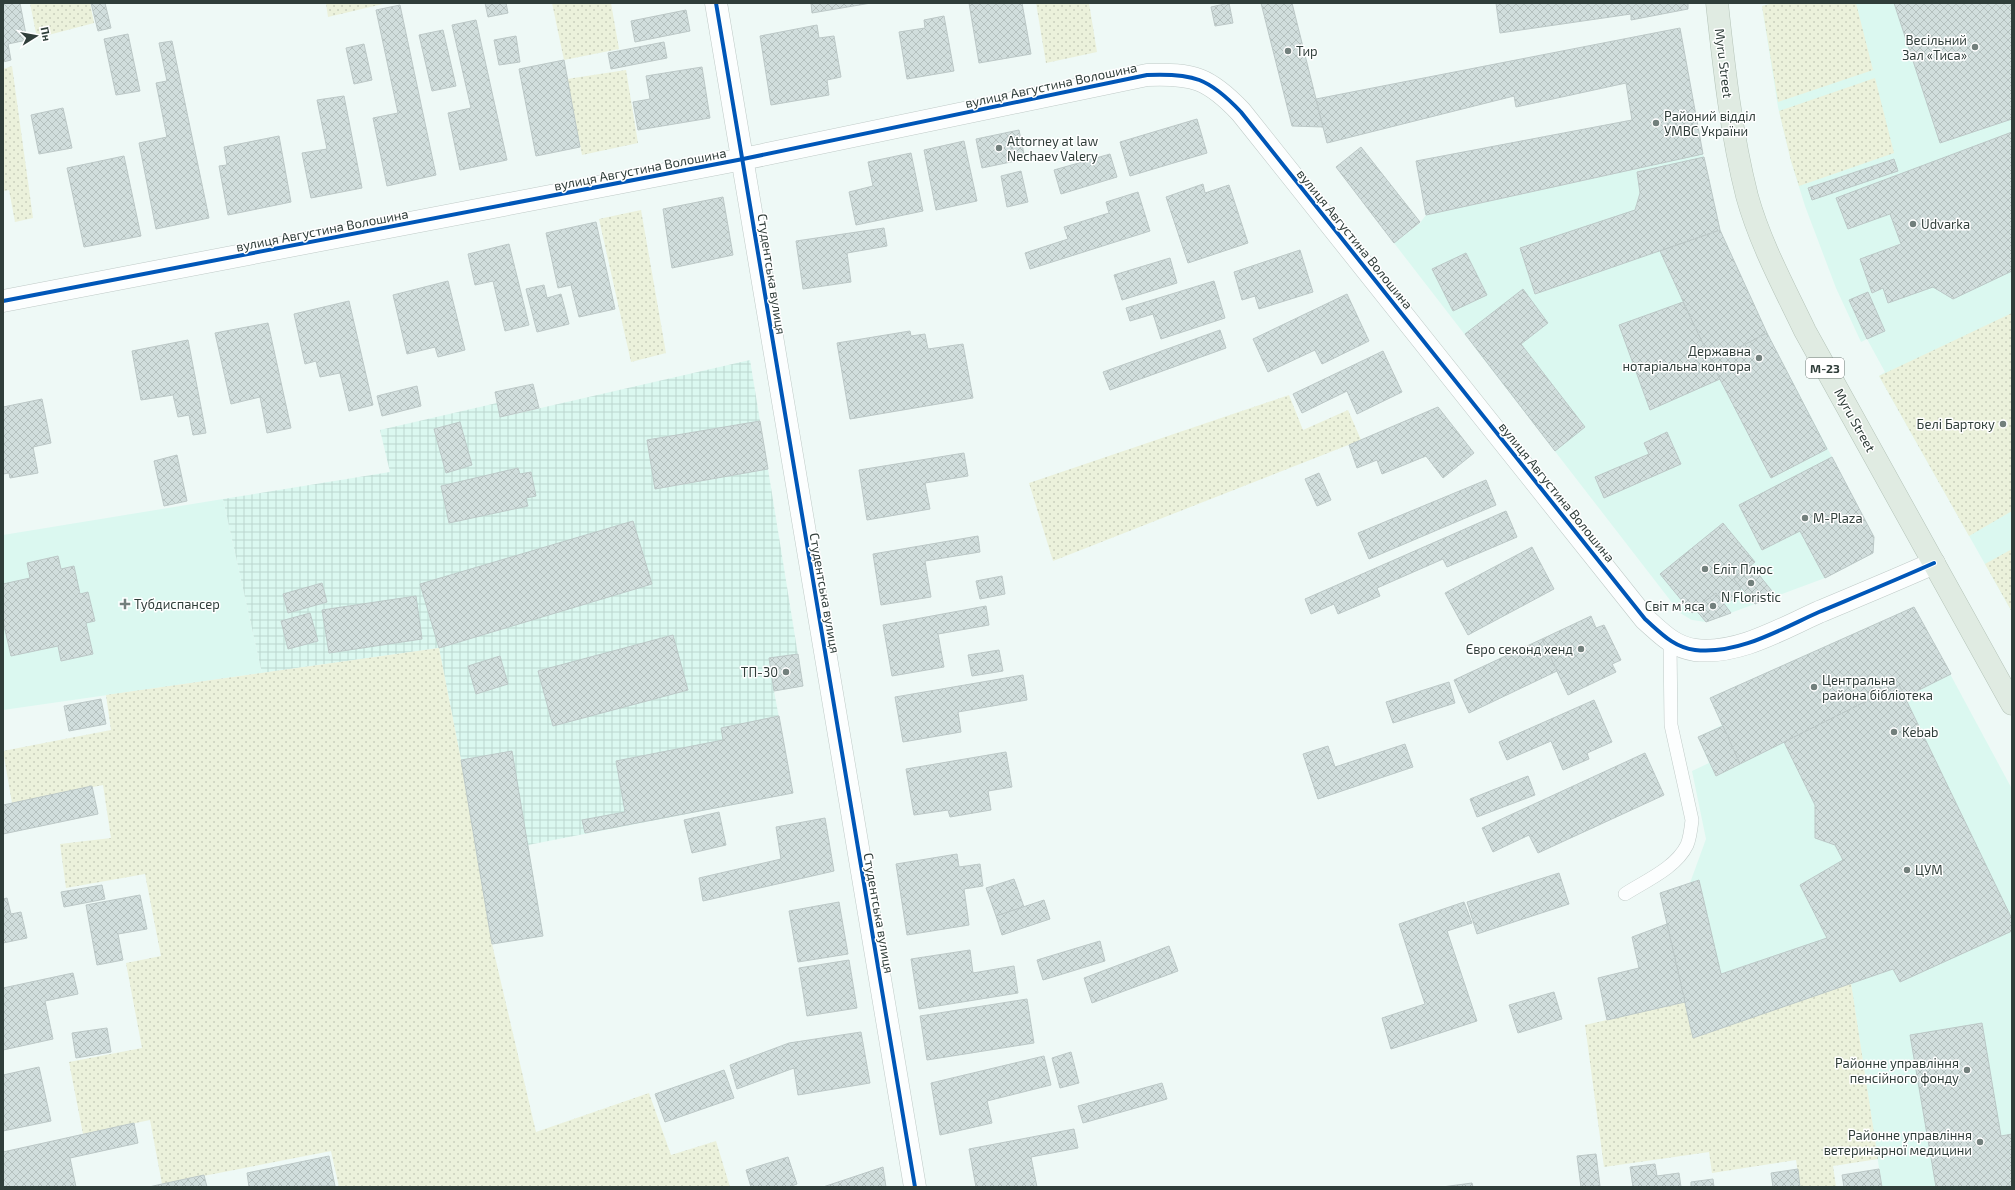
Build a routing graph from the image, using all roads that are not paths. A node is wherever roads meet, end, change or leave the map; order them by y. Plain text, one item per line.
1 (716, 3) edge
2 (1717, 3) edge
3 (743, 159) junction
4 (3, 301) edge
5 (1934, 564) junction
6 (1670, 642) junction
7 (2012, 704) edge
8 (1625, 894) dead end
9 (916, 1187) edge

1 - 3 street, Студентська вулиця
2 - 5 highway, Myru Street / М-23
3 - 4 street, вулиця Августина Волошина
3 - 6 street, вулиця Августина Волошина
3 - 9 street, Студентська вулиця
5 - 6 street, вулиця Августина Волошина
5 - 7 highway, Myru Street / М-23
6 - 8 lane

